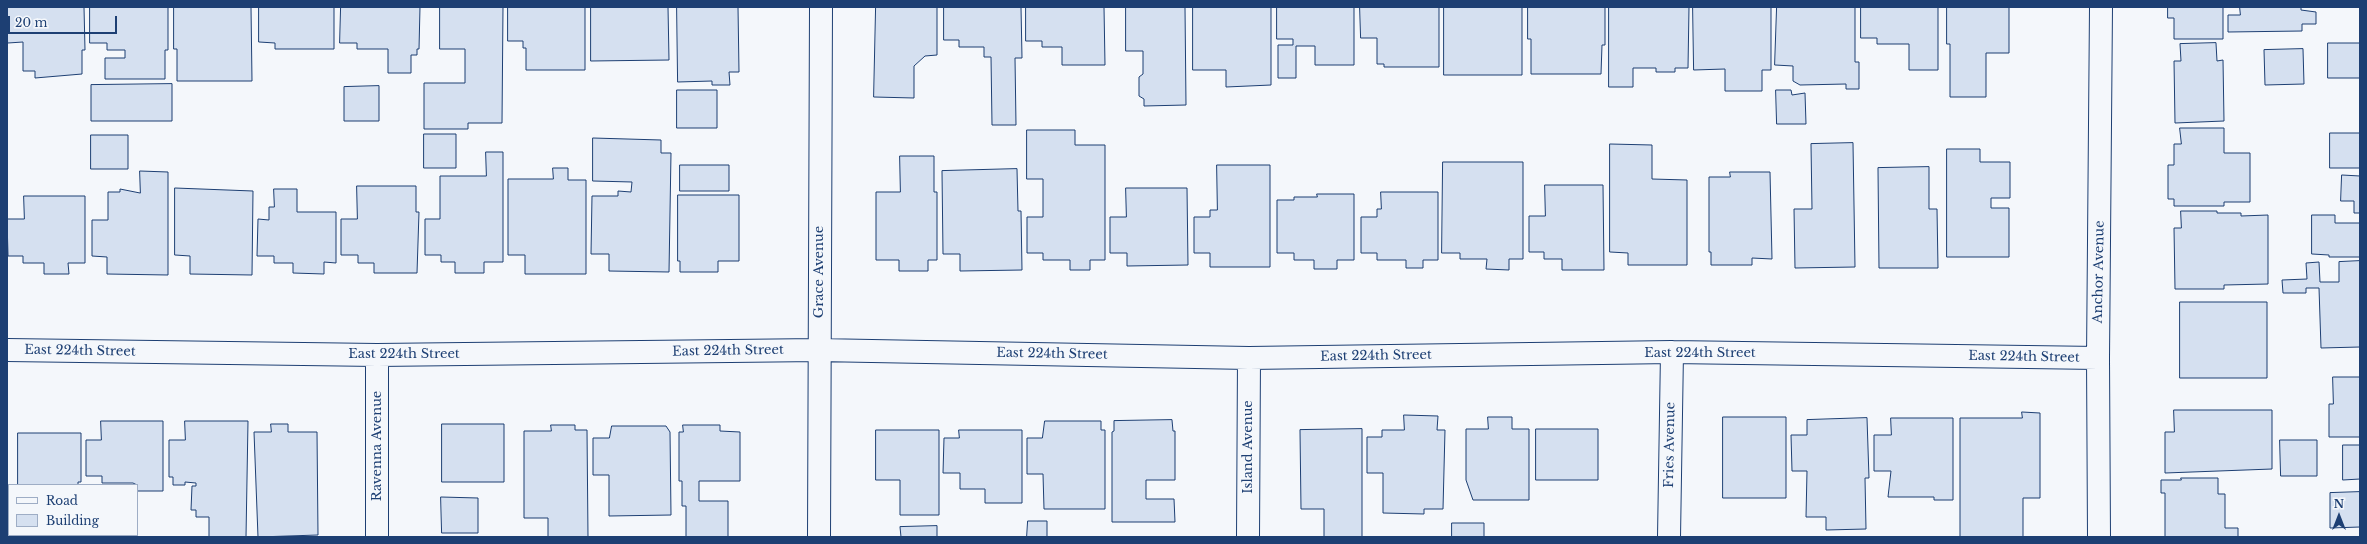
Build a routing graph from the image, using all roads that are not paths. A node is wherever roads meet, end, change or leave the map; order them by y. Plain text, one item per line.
1 (821, 7) edge
2 (2101, 7) edge
3 (7, 350) edge
4 (818, 350) junction
5 (1672, 352) junction
6 (377, 355) junction
7 (1249, 358) junction
8 (2098, 358) junction
9 (377, 537) edge
10 (819, 537) edge
11 (1248, 537) edge
12 (1669, 537) edge
13 (2099, 537) edge

1 - 4 street, Grace Avenue
2 - 8 street, Anchor Avenue
3 - 6 street, East 224th Street
4 - 6 street, East 224th Street
4 - 7 street, East 224th Street
4 - 10 street, Grace Avenue
5 - 7 street, East 224th Street
5 - 8 street, East 224th Street
5 - 12 street, Fries Avenue
6 - 9 street, Ravenna Avenue
7 - 11 street, Island Avenue
8 - 13 street, Anchor Avenue

